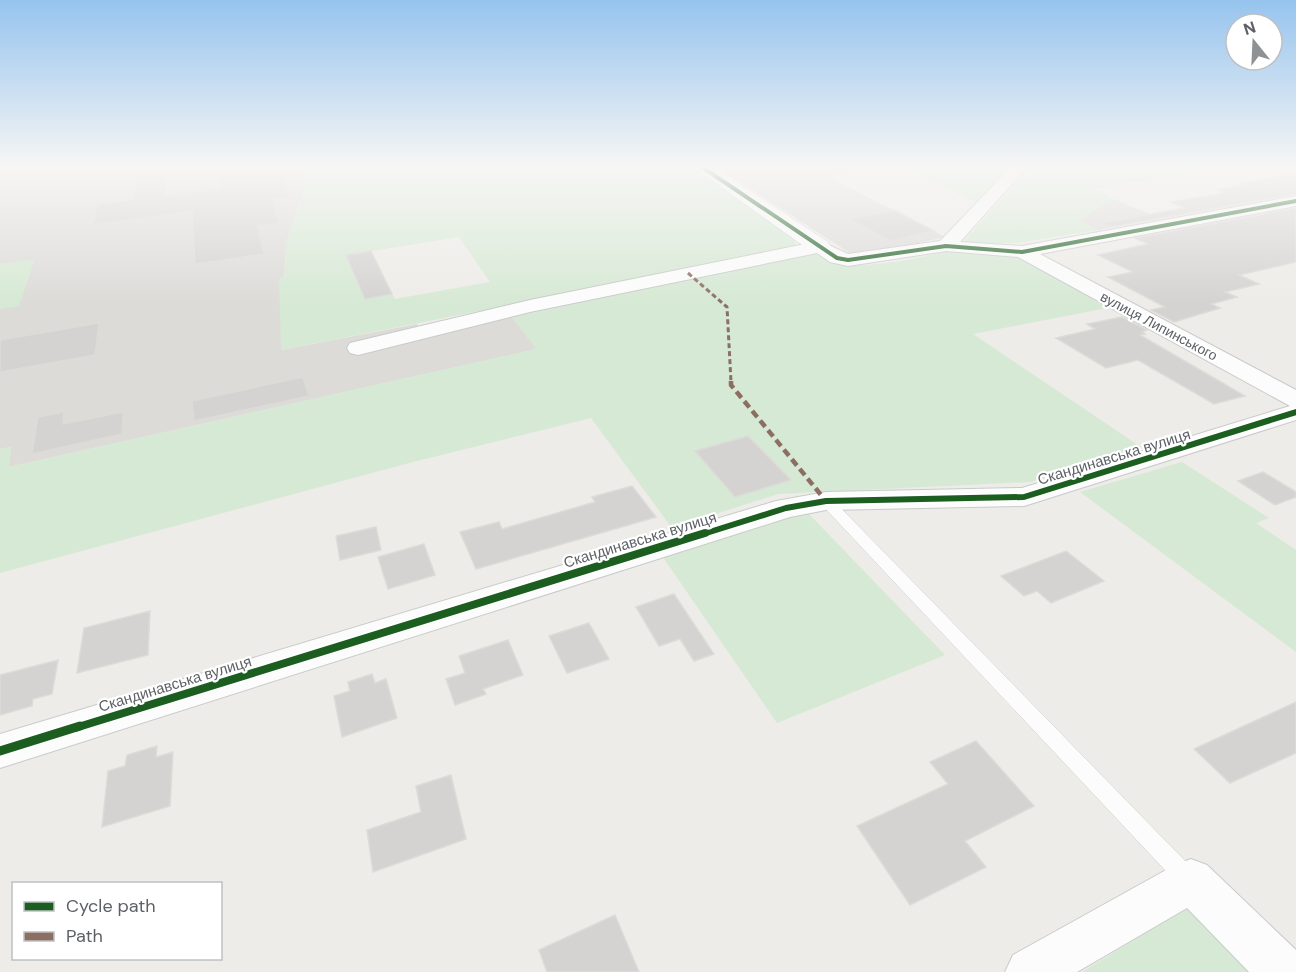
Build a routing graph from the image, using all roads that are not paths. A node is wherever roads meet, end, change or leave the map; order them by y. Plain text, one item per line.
1 (769, 212) edge
2 (978, 212) edge
3 (1235, 212) edge
4 (946, 246) junction
5 (820, 247) junction
6 (1022, 252) junction
7 (358, 348) dead end
8 (1296, 400) edge
9 (1296, 412) edge
10 (826, 501) junction
11 (0, 751) edge
12 (1191, 881) junction
13 (1030, 972) edge
14 (1284, 972) edge

1 - 5 street
2 - 4 street
3 - 6 street
4 - 5 street
4 - 6 street
5 - 7 street
6 - 8 street, вулиця Липинського
9 - 10 street, Скандинавська вулиця
10 - 11 street, Скандинавська вулиця
10 - 12 lane
12 - 13 street
12 - 14 street

